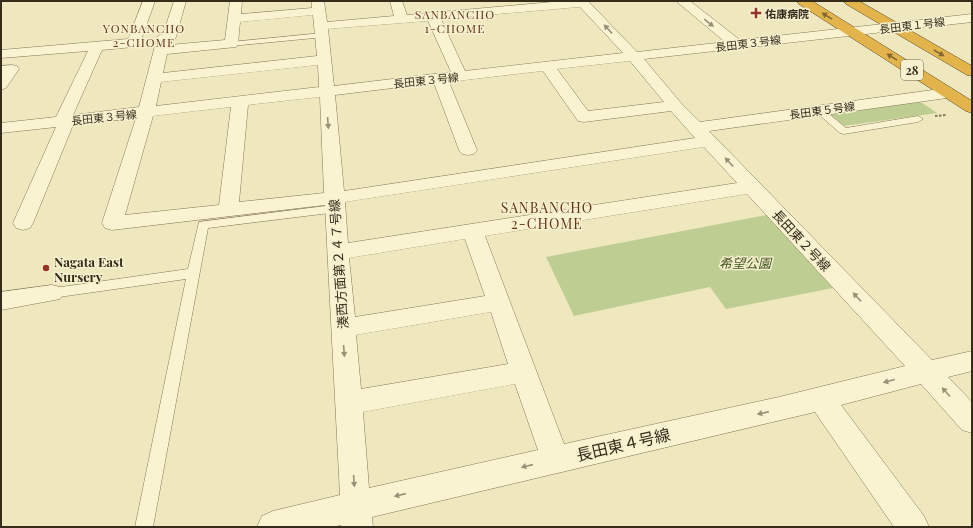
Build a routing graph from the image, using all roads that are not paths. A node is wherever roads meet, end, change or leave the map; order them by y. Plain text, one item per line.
1 (149, 1) edge
2 (180, 1) edge
3 (236, 1) edge
4 (396, 1) edge
5 (460, 1) edge
6 (682, 1) edge
7 (803, 1) edge
8 (850, 1) edge
9 (582, 2) edge
10 (522, 4) edge
11 (466, 13) junction
12 (433, 16) junction
13 (320, 18) edge
14 (972, 18) edge
15 (234, 19) junction
16 (402, 19) junction
17 (894, 27) junction
18 (851, 32) junction
19 (134, 40) junction
20 (167, 40) junction
21 (231, 44) junction
22 (736, 44) junction
23 (98, 46) junction
24 (1, 54) edge
25 (634, 57) junction
26 (325, 60) junction
27 (548, 67) junction
28 (1, 70) edge
29 (972, 72) edge
30 (460, 76) junction
31 (155, 78) junction
32 (440, 78) junction
33 (1, 86) edge
34 (231, 89) junction
35 (326, 92) junction
36 (947, 92) junction
37 (675, 106) junction
38 (972, 108) edge
39 (820, 111) junction
40 (146, 112) junction
41 (918, 119) dead end
42 (65, 121) junction
43 (2, 129) edge
44 (703, 134) junction
45 (468, 150) dead end
46 (752, 187) junction
47 (334, 204) junction
48 (228, 209) junction
49 (23, 222) dead end
50 (473, 231) junction
51 (338, 252) junction
52 (194, 273) junction
53 (52, 293) joint
54 (1, 300) edge
55 (499, 302) junction
56 (343, 328) junction
57 (972, 361) edge
58 (926, 371) junction
59 (525, 372) junction
60 (821, 399) junction
61 (348, 403) junction
62 (972, 421) edge
63 (556, 460) junction
64 (356, 516) edge
65 (144, 527) edge
66 (273, 527) edge
67 (913, 527) edge

1 - 19 street
2 - 20 street
3 - 15 street
4 - 16 street
5 - 11 street
6 -> 22 street
18 -> 7 highway, 28
8 - 17 highway, 28
9 - 10 street
25 -> 9 street, 長田東２号線
10 - 11 street
11 - 12 street
12 - 16 street
12 - 30 street
13 - 15 street
13 - 16 street
13 - 21 lane
13 - 26 street, 湊西方面第２４７号線
14 - 17 street, 長田東１号線
15 - 21 street
17 - 18 street, 長田東１号線
17 -> 29 highway, 28
18 - 22 street, 長田東３号線
36 -> 18 highway, 28
19 - 20 street
19 - 23 street
20 - 21 street
20 - 31 street
22 - 25 street, 長田東３号線
23 - 24 street
23 - 42 street
25 - 27 street, 長田東３号線
25 - 37 street, 長田東２号線
26 - 34 street
26 - 35 street, 湊西方面第２４７号線
27 - 30 street, 長田東３号線
27 - 37 street
28 - 33 street
30 - 32 street, 長田東３号線
31 - 34 street
31 - 40 street
32 - 35 street, 長田東３号線
32 - 45 street
34 - 35 street, 長田東３号線
34 - 40 street, 長田東３号線
34 - 48 street
35 -> 47 street, 湊西方面第２４７号線
36 - 38 highway, 28
36 - 39 street, 長田東５号線
37 - 44 street, 長田東２号線
39 - 41 lane
39 - 44 street, 長田東５号線
40 - 42 street, 長田東３号線
40 - 48 street, 長田東５号線
42 - 43 street, 長田東３号線
42 - 49 street
46 -> 44 street, 長田東２号線
44 - 47 street, 長田東５号線
46 - 50 street
58 -> 46 street, 長田東２号線
47 - 48 street, 長田東５号線
47 - 51 street, 湊西方面第２４７号線
47 - 52 lane
50 - 51 street
50 - 55 street
51 - 56 street, 湊西方面第２４７号線
52 - 53 lane
52 - 65 lane
53 - 54 street
55 - 56 street
55 - 59 street
56 -> 61 street, 湊西方面第２４７号線
57 - 58 street, 長田東４号線
58 -> 60 street, 長田東４号線
62 -> 58 street, 長田東２号線
59 - 61 street
59 - 63 street
60 -> 63 street, 長田東４号線
60 - 67 street
61 -> 64 street, 湊西方面第２４７号線
63 -> 64 street, 長田東４号線
64 - 66 street, 長田東４号線

